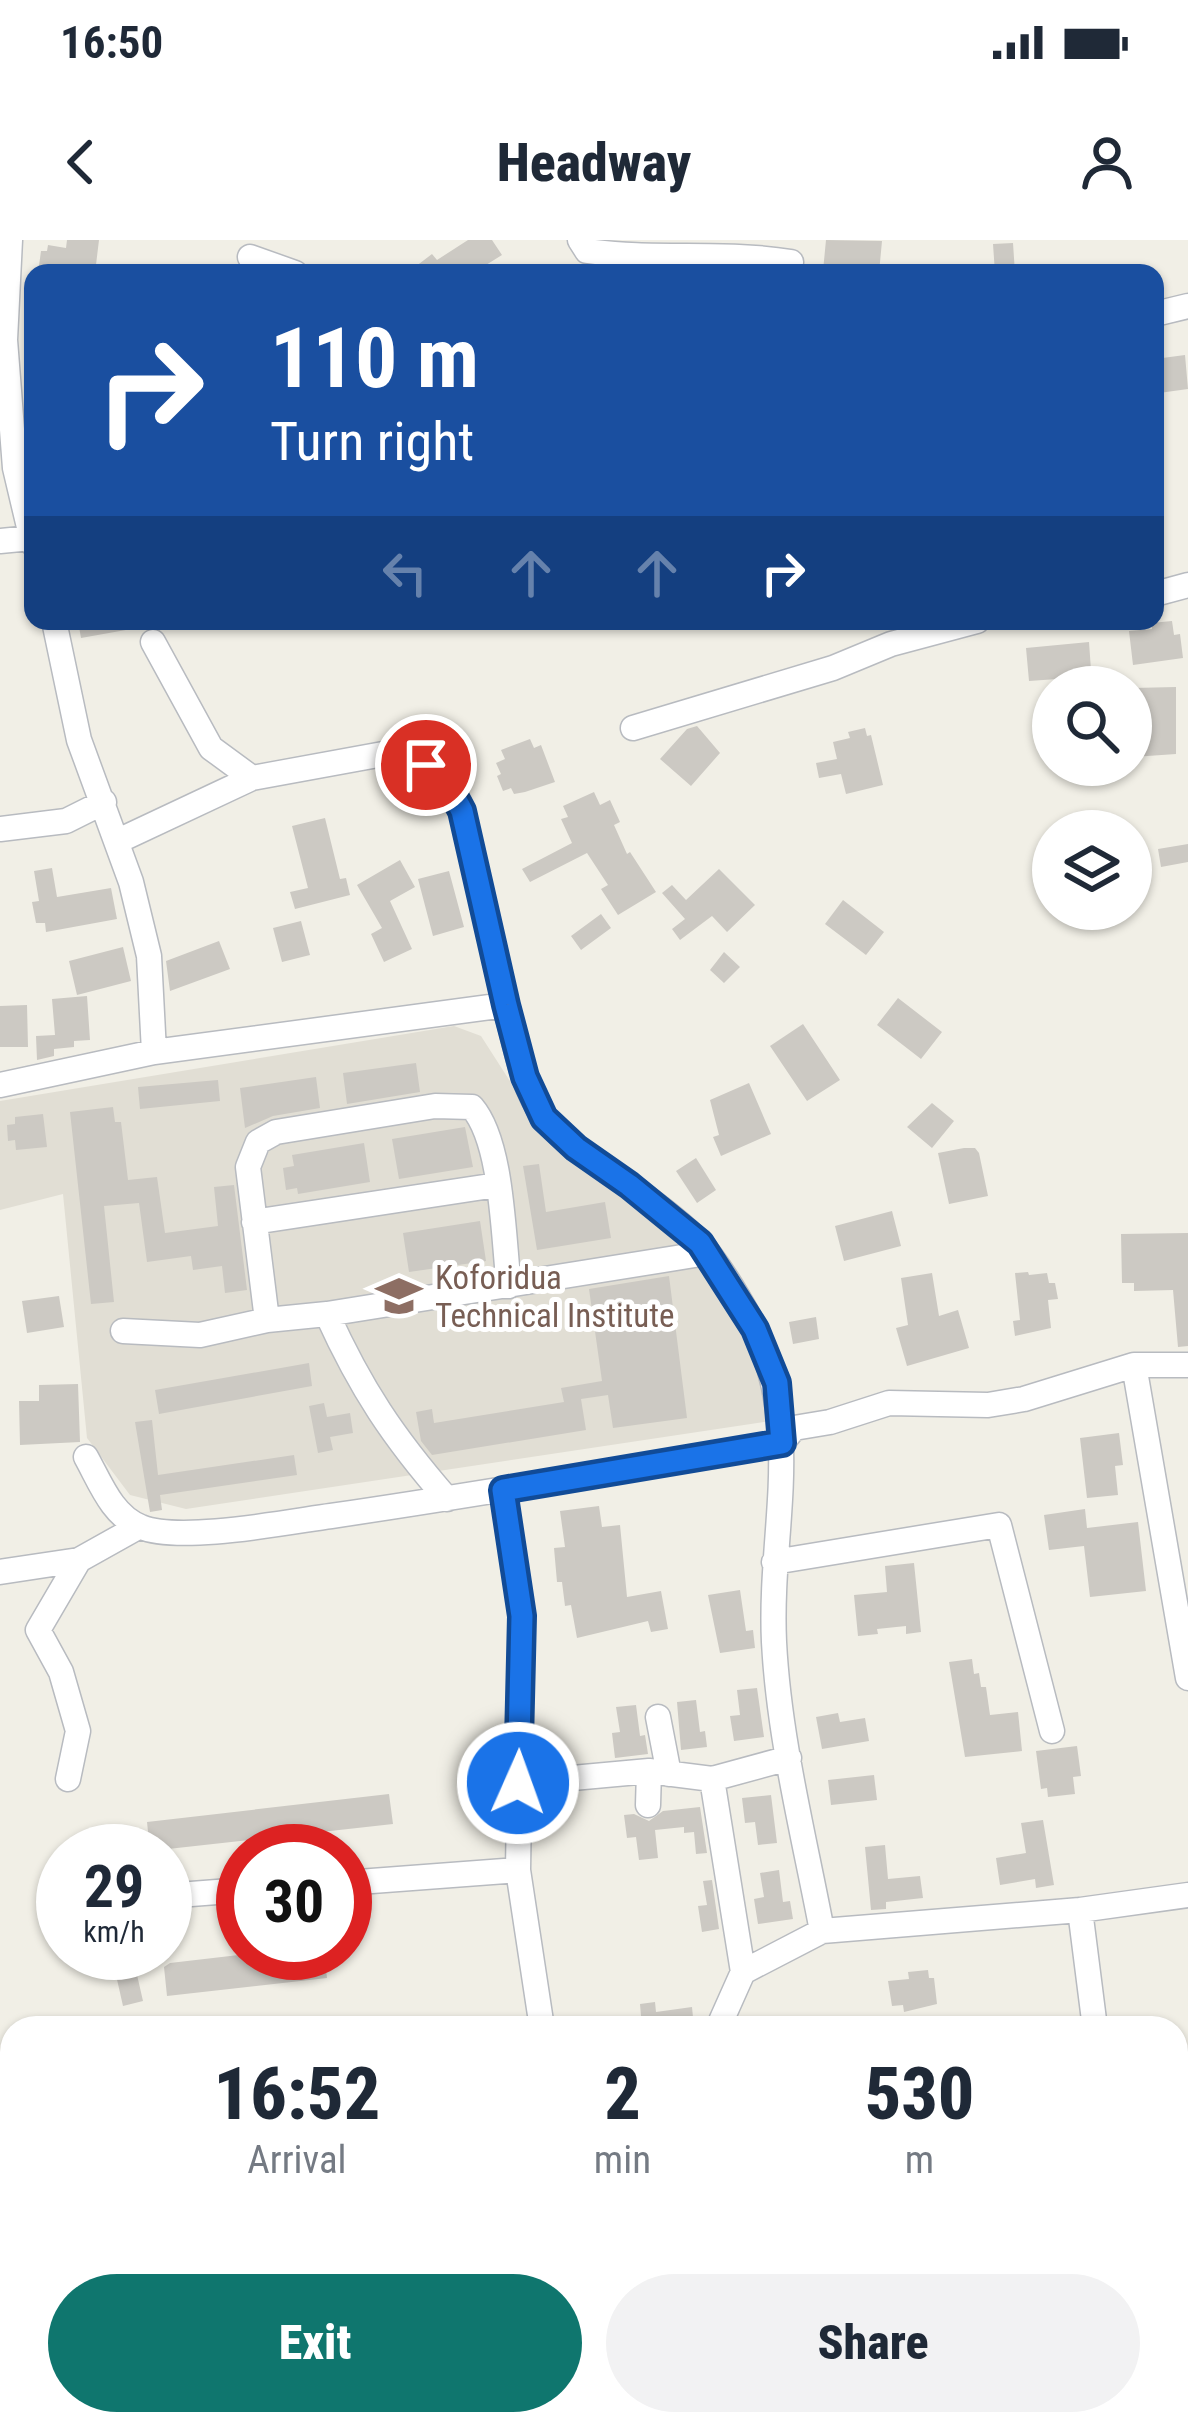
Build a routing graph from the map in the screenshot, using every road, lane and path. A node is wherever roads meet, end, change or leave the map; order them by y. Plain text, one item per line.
1 (10, 240) edge
2 (580, 240) edge
3 (250, 257) dead end
4 (793, 258) edge
5 (270, 264) edge
6 (24, 507) edge
7 (56, 630) edge
8 (943, 630) edge
9 (153, 642) dead end
10 (633, 728) dead end
11 (252, 778) junction
12 (104, 802) junction
13 (0, 829) edge
14 (118, 842) junction
15 (506, 1005) junction
16 (154, 1052) junction
17 (0, 1085) edge
18 (497, 1185) junction
19 (254, 1222) junction
20 (707, 1253) junction
21 (509, 1286) junction
22 (327, 1314) junction
23 (267, 1320) junction
24 (123, 1331) dead end
25 (1134, 1365) junction
26 (1188, 1365) edge
27 (782, 1443) junction
28 (86, 1457) dead end
29 (503, 1490) junction
30 (447, 1499) junction
31 (138, 1527) junction
32 (79, 1560) junction
33 (774, 1562) junction
34 (0, 1572) edge
35 (1188, 1678) edge
36 (658, 1717) dead end
37 (1052, 1731) dead end
38 (789, 1758) junction
39 (659, 1772) junction
40 (68, 1779) dead end
41 (712, 1779) junction
42 (518, 1783) junction
43 (648, 1805) dead end
44 (518, 1870) junction
45 (372, 1881) edge
46 (1188, 1895) edge
47 (1080, 1910) junction
48 (822, 1930) junction
49 (743, 1972) junction
50 (540, 2016) edge
51 (723, 2016) edge
52 (1093, 2016) edge

1 - 6 street
2 - 4 street
3 - 5 street
7 - 12 street
8 - 10 street
9 - 11 street
11 - 14 street
11 - 15 street
12 - 13 street
12 - 14 street
14 - 16 street
15 - 16 street
15 - 20 street
16 - 17 street
18 - 19 street
18 - 19 street
18 - 21 street
19 - 23 street
20 - 21 street
20 - 27 street
21 - 22 street
22 - 23 street
22 - 30 street
23 - 24 street
25 - 26 street
25 - 27 street
25 - 35 street
27 - 29 street
27 - 33 street
28 - 31 street
29 - 30 street
29 - 42 street
30 - 31 street
31 - 32 street
32 - 34 street
32 - 40 street
33 - 37 street
33 - 38 street
36 - 39 street
38 - 41 street
38 - 48 street
39 - 41 street
39 - 42 street
39 - 43 street
41 - 49 street
42 - 44 street
44 - 45 street
44 - 50 street
46 - 47 street
47 - 48 street
47 - 52 street
48 - 49 street
49 - 51 street

